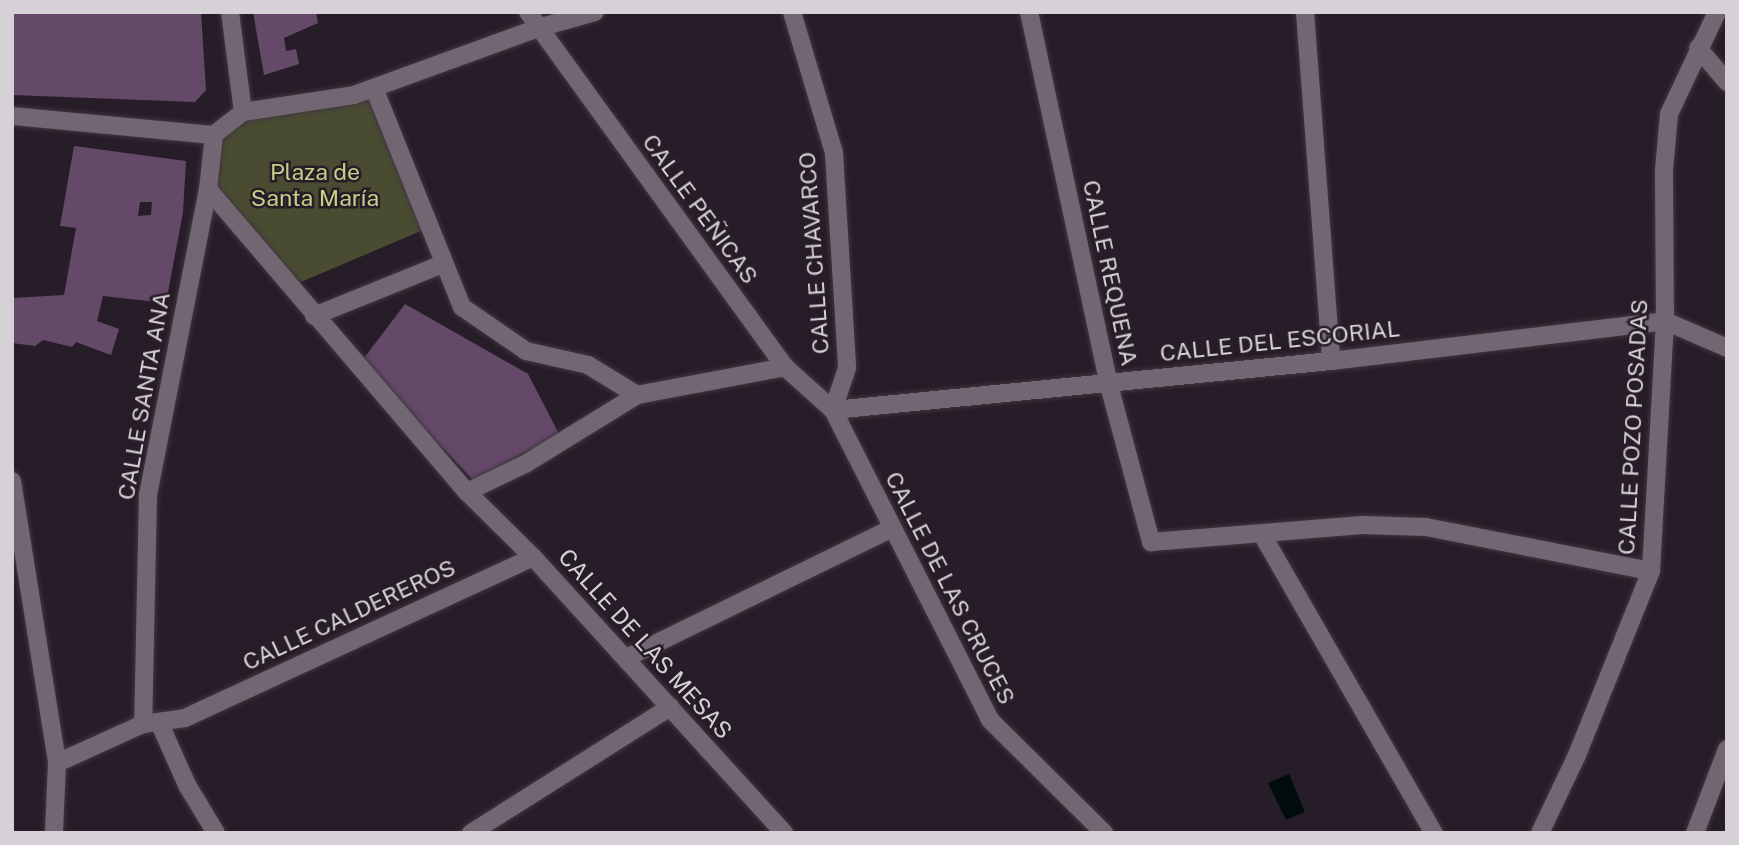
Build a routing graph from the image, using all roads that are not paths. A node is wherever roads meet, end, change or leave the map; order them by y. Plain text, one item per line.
1 (230, 12) edge
2 (594, 12) edge
3 (792, 12) edge
4 (1029, 12) edge
5 (1305, 12) edge
6 (1717, 12) edge
7 (533, 20) edge
8 (1698, 48) junction
9 (1727, 82) edge
10 (374, 88) junction
11 (243, 112) junction
12 (12, 116) edge
13 (214, 135) junction
14 (208, 190) junction
15 (443, 264) junction
16 (314, 316) junction
17 (1665, 321) junction
18 (1727, 348) edge
19 (1331, 361) junction
20 (785, 367) junction
21 (1109, 385) junction
22 (637, 395) junction
23 (833, 410) junction
24 (12, 481) edge
25 (467, 492) junction
26 (890, 529) junction
27 (1264, 536) junction
28 (533, 557) junction
29 (1651, 571) junction
30 (626, 658) junction
31 (670, 707) junction
32 (151, 723) junction
33 (1727, 748) edge
34 (57, 762) junction
35 (54, 833) edge
36 (216, 833) edge
37 (471, 833) edge
38 (784, 833) edge
39 (1104, 833) edge
40 (1434, 833) edge
41 (1540, 833) edge
42 (1695, 833) edge

1 - 11 street
2 - 7 street
3 - 23 street, CALLE CHAVARCO
4 - 21 street, CALLE REQUENA
5 - 19 street
6 - 8 street, CALLE POZO POSADAS
7 - 10 street
7 - 20 street, CALLE PEÑICAS
8 - 9 street
8 - 17 street, CALLE POZO POSADAS
10 - 11 street
10 - 15 street
11 - 13 street
12 - 13 street
13 - 14 street, CALLE SANTA ANA
14 - 16 street
14 - 32 street, CALLE SANTA ANA
15 - 16 street
15 - 22 street
16 - 25 street
17 - 18 street
17 - 19 street, CALLE DEL ESCORIAL
17 - 29 street, CALLE POZO POSADAS
19 - 21 street, CALLE DEL ESCORIAL
20 - 22 street
20 - 23 street, CALLE PEÑICAS
21 - 23 street, CALLE DEL ESCORIAL
21 - 27 street, CALLE REQUENA
22 - 25 street
23 - 26 street, CALLE DE LAS CRUCES
24 - 34 street
25 - 28 street, CALLE DE LAS MESAS
26 - 30 street
26 - 39 street, CALLE DE LAS CRUCES
27 - 29 street
27 - 40 street
28 - 30 street, CALLE DE LAS MESAS
28 - 32 street, CALLE CALDEREROS
29 - 41 street, CALLE POZO POSADAS
30 - 31 street, CALLE DE LAS MESAS
31 - 37 street
31 - 38 street, CALLE DE LAS MESAS
32 - 34 street
32 - 36 street, CALLE SANTA ANA
33 - 42 street
34 - 35 street

